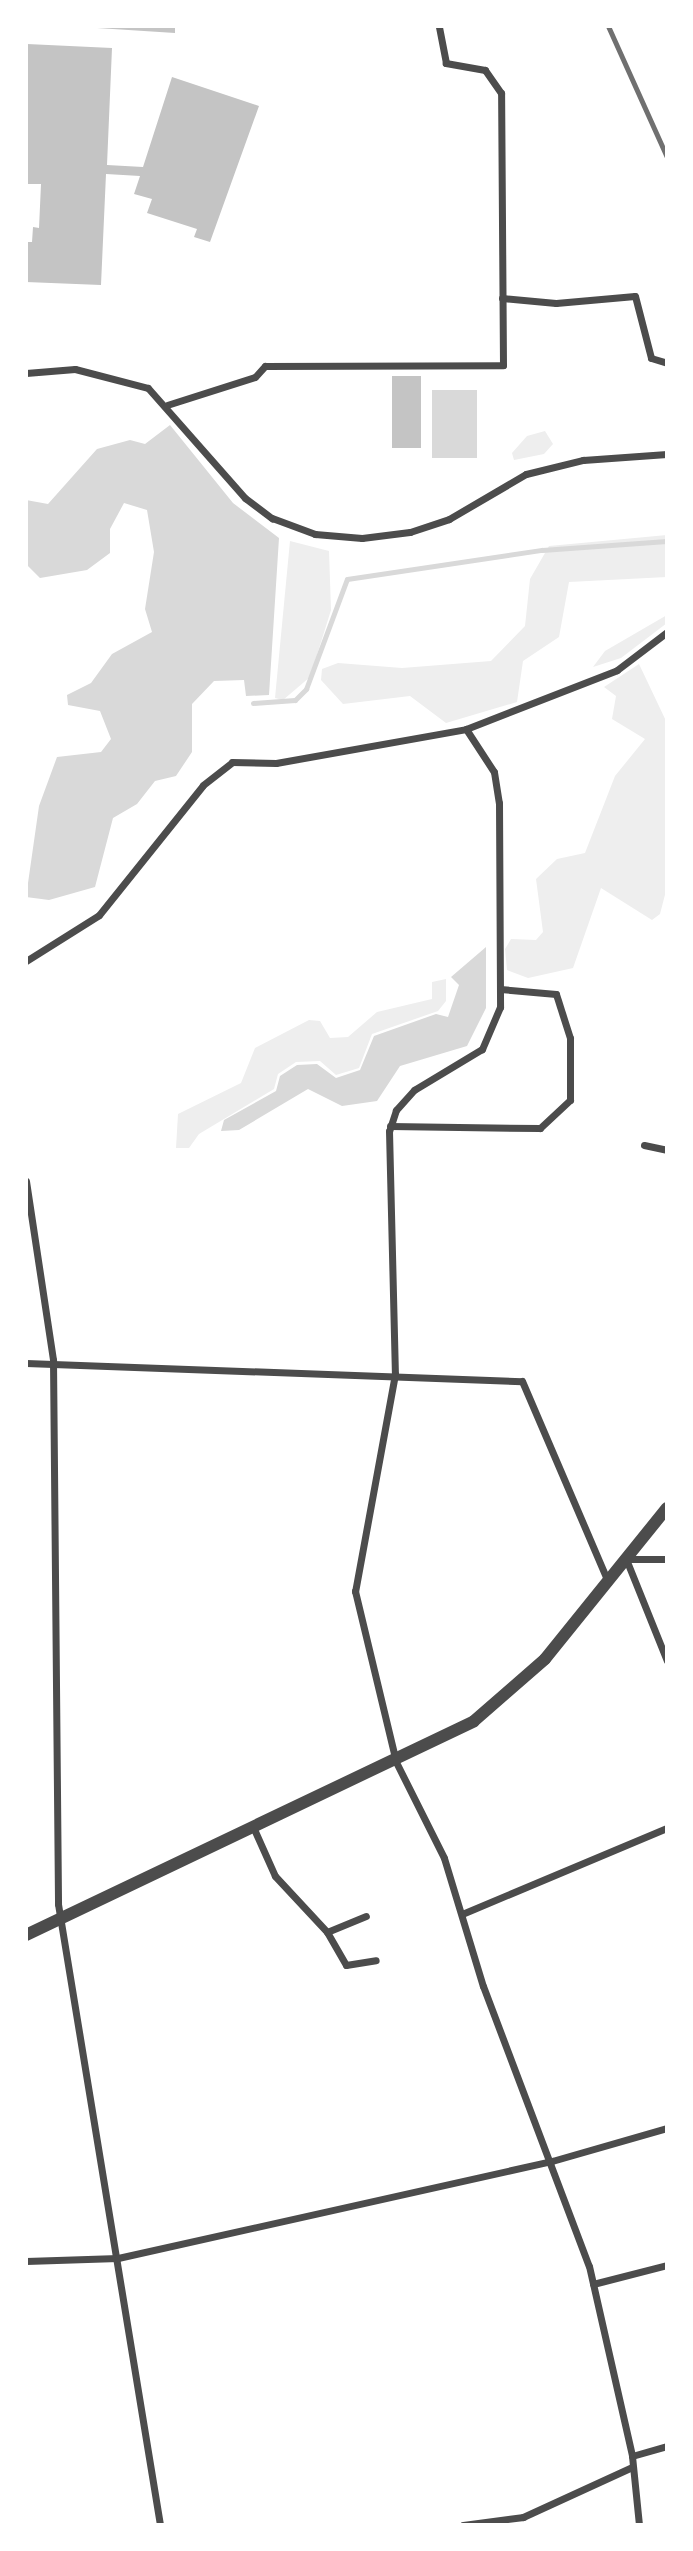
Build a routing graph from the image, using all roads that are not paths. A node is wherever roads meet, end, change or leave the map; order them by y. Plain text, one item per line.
1 (439, 26) edge
2 (502, 298) junction
3 (667, 363) edge
4 (26, 373) edge
5 (167, 405) junction
6 (667, 454) edge
7 (667, 632) edge
8 (467, 729) junction
9 (26, 961) edge
10 (500, 989) junction
11 (390, 1126) junction
12 (644, 1144) dead end
13 (667, 1150) edge
14 (26, 1181) edge
15 (52, 1360) junction
16 (26, 1363) edge
17 (395, 1374) junction
18 (667, 1508) edge
19 (626, 1559) junction
20 (667, 1559) edge
21 (608, 1582) junction
22 (667, 1661) edge
23 (396, 1762) junction
24 (667, 1828) edge
25 (254, 1829) junction
26 (462, 1914) junction
27 (366, 1916) dead end
28 (62, 1919) junction
29 (327, 1932) junction
30 (26, 1935) edge
31 (376, 1960) dead end
32 (667, 2128) edge
33 (552, 2161) junction
34 (118, 2258) junction
35 (26, 2261) edge
36 (667, 2264) edge
37 (593, 2284) junction
38 (667, 2446) edge
39 (632, 2456) junction
40 (632, 2467) junction
41 (524, 2521) edge
42 (160, 2525) edge
43 (463, 2525) edge
44 (639, 2525) edge

1 - 2 street
2 - 3 street
2 - 5 street
4 - 5 street
5 - 6 street
7 - 8 street
8 - 9 street
8 - 10 street
10 - 11 street
10 - 11 street
11 - 17 street
12 - 13 street
14 - 15 street
15 - 16 street
15 - 17 street
15 - 28 street
17 - 21 street
17 - 23 street
18 - 19 street
19 - 20 street
19 - 21 street
19 - 22 street
21 - 23 street
23 - 25 street
23 - 26 street
24 - 26 street
25 - 28 street
25 - 29 street
26 - 33 street
27 - 29 street
28 - 30 street
28 - 34 street
29 - 31 street
32 - 33 street
33 - 34 street
33 - 37 street
34 - 35 street
34 - 42 street
36 - 37 street
37 - 39 street
38 - 39 street
39 - 40 street
40 - 41 street
40 - 44 street
41 - 43 street

